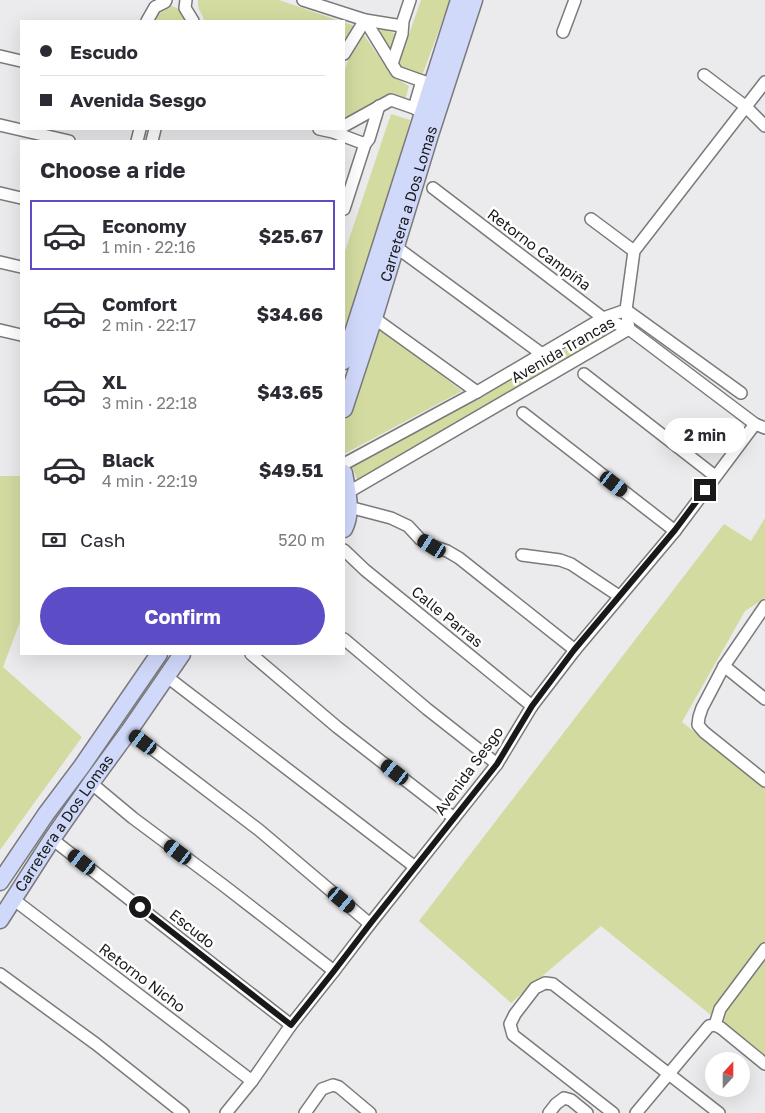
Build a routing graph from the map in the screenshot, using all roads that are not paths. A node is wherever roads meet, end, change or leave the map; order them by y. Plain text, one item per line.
1 (303, 0) edge
2 (410, 0) edge
3 (459, 0) edge
4 (474, 0) edge
5 (575, 0) edge
6 (166, 1) edge
7 (186, 4) edge
8 (148, 20) edge
9 (193, 20) edge
10 (365, 20) junction
11 (402, 26) junction
12 (563, 32) dead end
13 (345, 52) edge
14 (0, 56) edge
15 (20, 60) edge
16 (392, 64) junction
17 (704, 74) dead end
18 (427, 82) junction
19 (765, 82) edge
20 (378, 106) junction
21 (745, 106) junction
22 (418, 110) junction
23 (0, 125) edge
24 (345, 125) edge
25 (765, 126) edge
26 (20, 130) edge
27 (22, 130) edge
28 (335, 130) edge
29 (65, 140) edge
30 (365, 144) junction
31 (413, 168) junction
32 (433, 188) dead end
33 (0, 193) edge
34 (20, 198) edge
35 (345, 201) edge
36 (591, 219) dead end
37 (396, 247) junction
38 (634, 251) junction
39 (0, 262) edge
40 (20, 266) edge
41 (626, 310) junction
42 (374, 318) junction
43 (603, 318) junction
44 (630, 329) junction
45 (0, 330) edge
46 (20, 335) edge
47 (542, 354) junction
48 (345, 358) edge
49 (584, 374) dead end
50 (476, 392) junction
51 (741, 393) dead end
52 (345, 406) edge
53 (523, 413) dead end
54 (760, 426) edge
55 (345, 463) edge
56 (715, 476) junction
57 (345, 480) edge
58 (348, 500) junction
59 (345, 526) edge
60 (675, 530) junction
61 (345, 551) edge
62 (522, 555) dead end
63 (619, 596) junction
64 (765, 607) edge
65 (345, 640) edge
66 (574, 650) junction
67 (158, 655) edge
68 (181, 655) edge
69 (252, 655) edge
70 (724, 666) junction
71 (166, 676) junction
72 (765, 699) edge
73 (532, 706) junction
74 (129, 732) junction
75 (497, 764) junction
76 (765, 782) edge
77 (91, 783) junction
78 (454, 818) junction
79 (52, 839) junction
80 (415, 867) junction
81 (1, 879) edge
82 (14, 899) junction
83 (0, 920) edge
84 (370, 924) junction
85 (765, 949) edge
86 (334, 971) junction
87 (0, 974) edge
88 (291, 1025) junction
89 (715, 1025) junction
90 (765, 1064) edge
91 (669, 1074) junction
92 (252, 1081) junction
93 (184, 1113) edge
94 (226, 1113) edge
95 (305, 1113) edge
96 (370, 1113) edge
97 (549, 1113) edge
98 (587, 1113) edge
99 (613, 1113) edge
100 (636, 1113) edge
101 (719, 1113) edge

1 - 10 street
2 - 11 street
3 - 18 main road, Carretera a Dos Lomas
4 - 31 main road, Carretera a Dos Lomas
5 - 12 street
6 - 7 street
6 - 8 street
7 - 9 street
10 - 11 street
10 - 13 street
10 - 16 street
11 - 16 street
14 - 15 street
16 - 18 street
17 - 21 street
18 - 22 main road, Carretera a Dos Lomas
19 - 21 street
20 - 22 street
20 - 24 street
20 - 30 street
21 - 25 street
21 - 38 street
22 - 31 main road, Carretera a Dos Lomas
23 - 26 street
27 - 29 street
28 - 30 street
30 - 35 street
31 - 37 main road, Carretera a Dos Lomas
31 - 48 main road, Carretera a Dos Lomas
32 - 43 street, Retorno Campiña
33 - 34 street
36 - 38 street
37 - 42 main road, Carretera a Dos Lomas
37 - 47 street
38 - 41 street
39 - 40 street
41 - 43 street, Avenida Trancas
41 - 44 street, Avenida Trancas
41 - 51 street
42 - 50 street
42 - 52 main road, Carretera a Dos Lomas
43 - 44 street, Retorno Campiña
43 - 47 street, Avenida Trancas
44 - 54 street, Retorno Campiña
44 - 58 street, Avenida Trancas
45 - 46 street
47 - 50 street, Avenida Trancas
49 - 56 street
50 - 55 street, Avenida Trancas
53 - 60 street
54 - 56 street, Avenida Sesgo
56 - 60 street, Avenida Sesgo
57 - 58 main road
58 - 59 main road
58 - 66 street
60 - 63 street, Avenida Sesgo
61 - 73 street, Calle Parras
62 - 63 street
63 - 66 street, Avenida Sesgo
64 - 70 street
65 - 75 street
66 - 73 street, Avenida Sesgo
67 - 81 main road, Carretera a Dos Lomas
68 - 71 main road, Carretera a Dos Lomas
69 - 78 street
70 - 72 street
70 - 76 street
71 - 74 main road, Carretera a Dos Lomas
71 - 80 street
73 - 75 street, Avenida Sesgo
74 - 77 main road, Carretera a Dos Lomas
74 - 84 street
75 - 78 street, Avenida Sesgo
77 - 79 main road, Carretera a Dos Lomas
77 - 86 street
78 - 80 street, Avenida Sesgo
79 - 82 main road, Carretera a Dos Lomas
79 - 88 street, Escudo
80 - 84 street, Avenida Sesgo
82 - 83 main road, Carretera a Dos Lomas
82 - 92 street, Retorno Nicho
84 - 86 street, Avenida Sesgo
85 - 89 street
86 - 88 street, Avenida Sesgo
87 - 93 street
88 - 92 street, Avenida Sesgo
89 - 90 street
89 - 91 street
91 - 99 street
91 - 100 street
91 - 101 street
92 - 94 street, Avenida Sesgo
95 - 96 street
97 - 98 street

